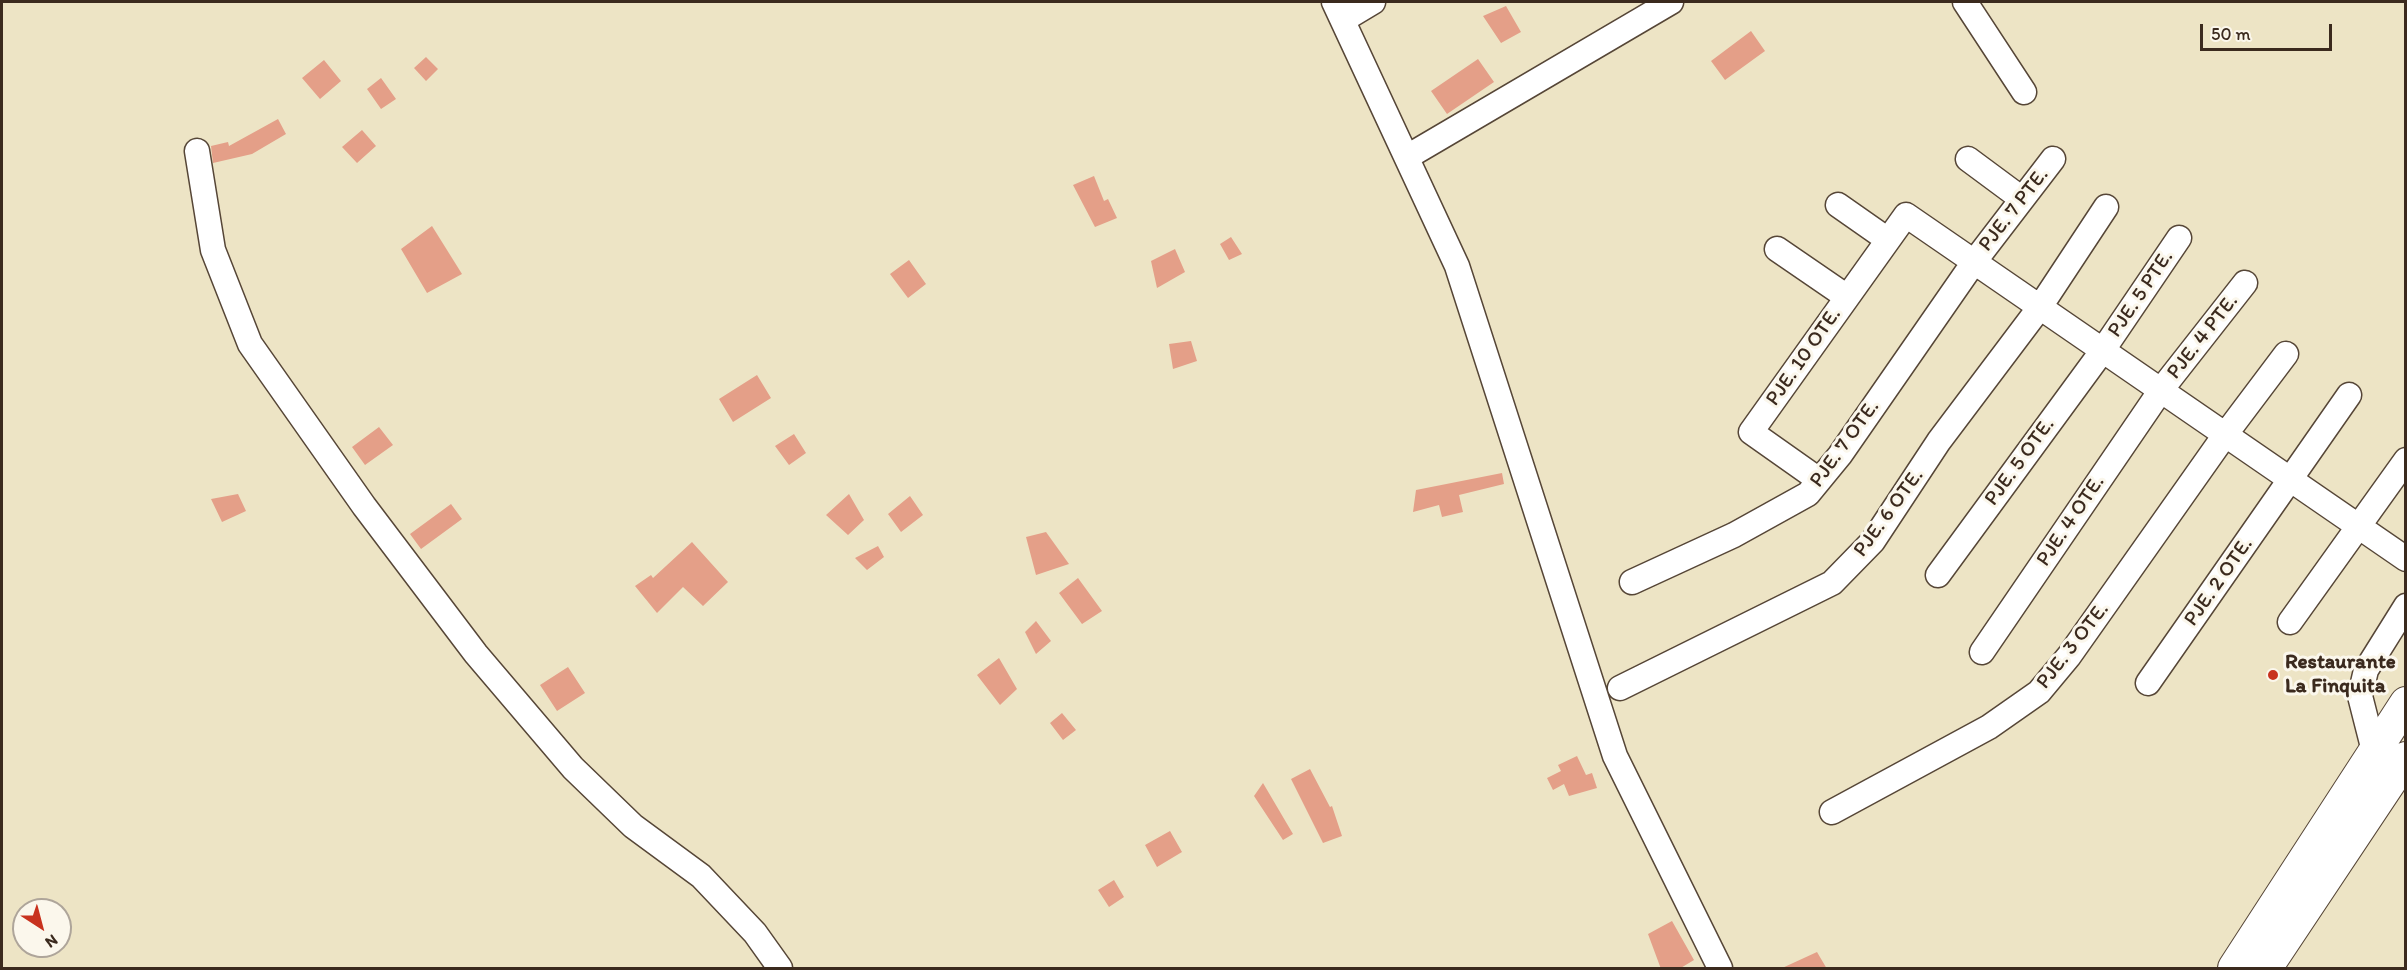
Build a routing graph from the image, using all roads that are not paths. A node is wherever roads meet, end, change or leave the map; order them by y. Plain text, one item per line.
1 (1373, 2) edge
2 (1671, 2) edge
3 (1965, 2) edge
4 (1339, 11) edge
5 (2024, 92) dead end
6 (197, 151) dead end
7 (1407, 158) junction
8 (1968, 159) dead end
9 (2053, 159) dead end
10 (2022, 199) junction
11 (1838, 206) dead end
12 (2106, 207) dead end
13 (2180, 237) dead end
14 (1888, 240) junction
15 (1778, 249) dead end
16 (1974, 261) junction
17 (2245, 283) dead end
18 (1847, 297) junction
19 (2040, 307) junction
20 (2103, 350) junction
21 (2286, 354) dead end
22 (2161, 390) junction
23 (2349, 395) dead end
24 (2225, 435) junction
25 (2406, 460) edge
26 (1819, 480) junction
27 (2290, 481) junction
28 (2358, 526) junction
29 (2406, 558) edge
30 (1938, 575) dead end
31 (1632, 582) dead end
32 (2406, 606) edge
33 (2290, 622) dead end
34 (1982, 652) dead end
35 (2148, 683) dead end
36 (1620, 688) dead end
37 (2406, 703) edge
38 (2374, 751) junction
39 (2406, 758) edge
40 (1832, 812) dead end
41 (780, 969) edge
42 (1720, 969) edge
43 (2234, 969) edge
44 (2266, 969) edge

1 - 4 street
2 - 7 street
3 - 5 street
4 - 7 street
6 - 41 street
7 - 42 street
8 - 10 street
9 - 10 street, PJE. 7 PTE.
10 - 16 street, PJE. 7 PTE.
11 - 14 street
12 - 19 street, PJE. 6 OTE.
13 - 20 street, PJE. 5 PTE.
14 - 16 street, PJE. 10 OTE.
14 - 18 street, PJE. 10 OTE.
15 - 18 street
16 - 19 street
16 - 26 street, PJE. 7 OTE.
17 - 22 street, PJE. 4 PTE.
18 - 26 street, PJE. 10 OTE.
19 - 20 street
19 - 36 street, PJE. 6 OTE.
20 - 22 street
20 - 30 street, PJE. 5 OTE.
21 - 24 street, PJE. 3 OTE.
22 - 24 street
22 - 34 street, PJE. 4 OTE.
23 - 27 street, PJE. 2 OTE.
24 - 27 street
24 - 40 street, PJE. 3 OTE.
25 - 28 street
26 - 31 street, PJE. 7 OTE.
27 - 28 street
27 - 35 street, PJE. 2 OTE.
28 - 29 street
28 - 33 street
32 - 38 street
37 - 38 main road
38 - 43 main road
39 - 44 main road

